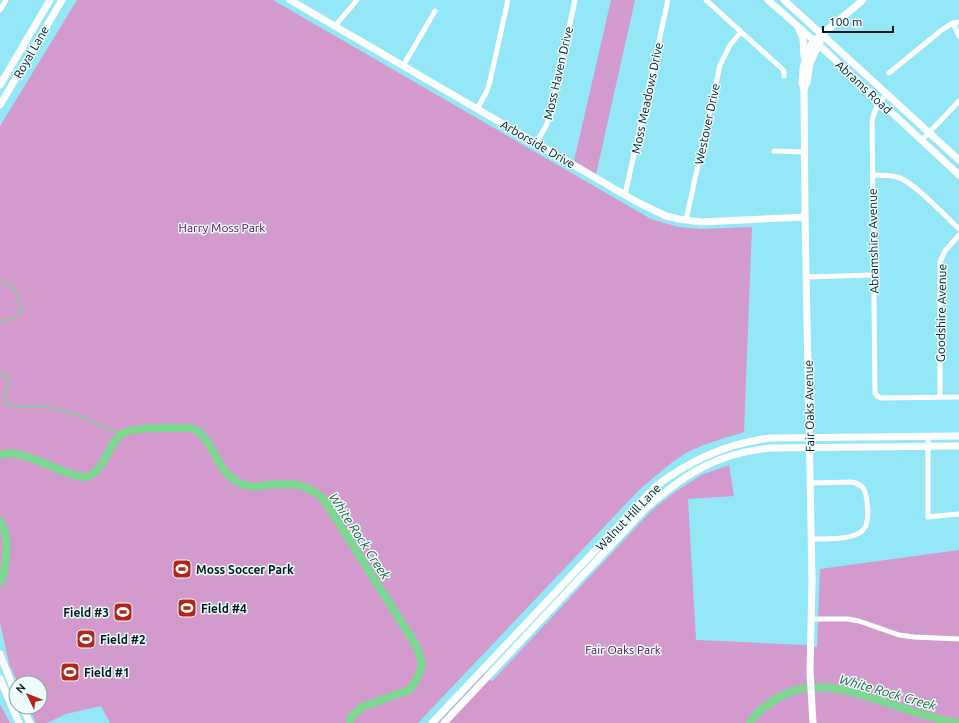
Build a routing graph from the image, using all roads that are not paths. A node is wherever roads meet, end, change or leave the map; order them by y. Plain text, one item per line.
1 (6, 0) edge
2 (50, 0) edge
3 (62, 0) edge
4 (290, 0) edge
5 (357, 0) edge
6 (508, 0) edge
7 (575, 0) edge
8 (668, 0) edge
9 (706, 0) edge
10 (768, 0) edge
11 (784, 0) edge
12 (863, 0) edge
13 (0, 10) edge
14 (435, 11) dead end
15 (959, 22) edge
16 (953, 23) junction
17 (335, 26) junction
18 (797, 26) junction
19 (741, 32) junction
20 (822, 34) junction
21 (959, 36) edge
22 (816, 43) junction
23 (804, 60) junction
24 (403, 66) junction
25 (889, 73) dead end
26 (784, 76) dead end
27 (0, 85) edge
28 (804, 88) junction
29 (887, 94) junction
30 (880, 101) junction
31 (0, 104) edge
32 (958, 104) edge
33 (477, 109) junction
34 (929, 133) junction
35 (922, 140) junction
36 (536, 143) junction
37 (774, 151) dead end
38 (805, 152) junction
39 (959, 160) edge
40 (872, 175) junction
41 (959, 175) edge
42 (625, 195) junction
43 (805, 217) junction
44 (686, 220) junction
45 (959, 229) edge
46 (959, 235) edge
47 (873, 275) junction
48 (807, 277) junction
49 (940, 396) junction
50 (959, 397) edge
51 (959, 436) edge
52 (928, 437) junction
53 (810, 438) junction
54 (959, 446) edge
55 (928, 447) junction
56 (810, 448) junction
57 (811, 483) junction
58 (959, 514) edge
59 (811, 539) junction
60 (811, 619) junction
61 (959, 639) edge
62 (0, 654) edge
63 (8, 675) edge
64 (0, 679) edge
65 (8, 685) edge
66 (4, 688) junction
67 (19, 723) edge
68 (432, 723) edge
69 (444, 723) edge
70 (813, 723) edge

1 - 13 street
2 - 27 main road, Royal Lane
3 - 31 main road, Royal Lane
4 - 17 main road, Arborside Drive
5 - 17 street
6 - 33 street
7 - 36 street, Moss Haven Drive
8 - 42 street, Moss Meadows Drive
9 - 19 street
10 - 18 main road, Abrams Road
11 - 20 main road, Abrams Road
12 - 20 main road, Fair Oaks Avenue
14 - 24 street
15 - 16 street
16 - 21 street
16 - 25 street
17 - 24 main road, Arborside Drive
18 - 22 main road, Abrams Road
18 - 23 main road
19 - 26 street
19 - 44 street, Westover Drive
20 - 22 main road, Fair Oaks Avenue
20 - 29 main road, Abrams Road
22 - 23 main road, Fair Oaks Avenue
22 - 28 main road, Fair Oaks Avenue
22 - 30 main road, Abrams Road
23 - 28 main road, Fair Oaks Avenue
24 - 33 main road, Arborside Drive
28 - 38 main road, Fair Oaks Avenue
29 - 30 street, Abramshire Avenue
29 - 34 main road, Abrams Road
30 - 35 main road, Abrams Road
30 - 40 street, Abramshire Avenue
32 - 34 street
33 - 36 main road, Arborside Drive
34 - 35 street
34 - 39 main road, Abrams Road
35 - 41 main road, Abrams Road
36 - 42 main road, Arborside Drive
37 - 38 street
38 - 43 main road, Fair Oaks Avenue
40 - 45 street
40 - 47 street, Abramshire Avenue
42 - 44 main road, Arborside Drive
43 - 44 main road, Arborside Drive
43 - 48 main road, Fair Oaks Avenue
46 - 49 street, Goodshire Avenue
47 - 48 street
47 - 49 street, Abramshire Avenue
48 - 53 main road, Fair Oaks Avenue
49 - 50 street
51 - 52 main road, Walnut Hill Lane
52 - 53 main road, Walnut Hill Lane
52 - 55 street
53 - 56 main road, Fair Oaks Avenue
53 - 68 main road, Walnut Hill Lane
54 - 55 main road, Walnut Hill Lane
55 - 56 main road, Walnut Hill Lane
55 - 58 street
56 - 57 main road, Fair Oaks Avenue
56 - 69 main road, Walnut Hill Lane
57 - 59 main road, Fair Oaks Avenue
57 - 59 street
59 - 60 main road, Fair Oaks Avenue
60 - 61 street
60 - 70 main road, Fair Oaks Avenue
62 - 63 main road
64 - 66 main road
65 - 66 main road
66 - 67 main road

